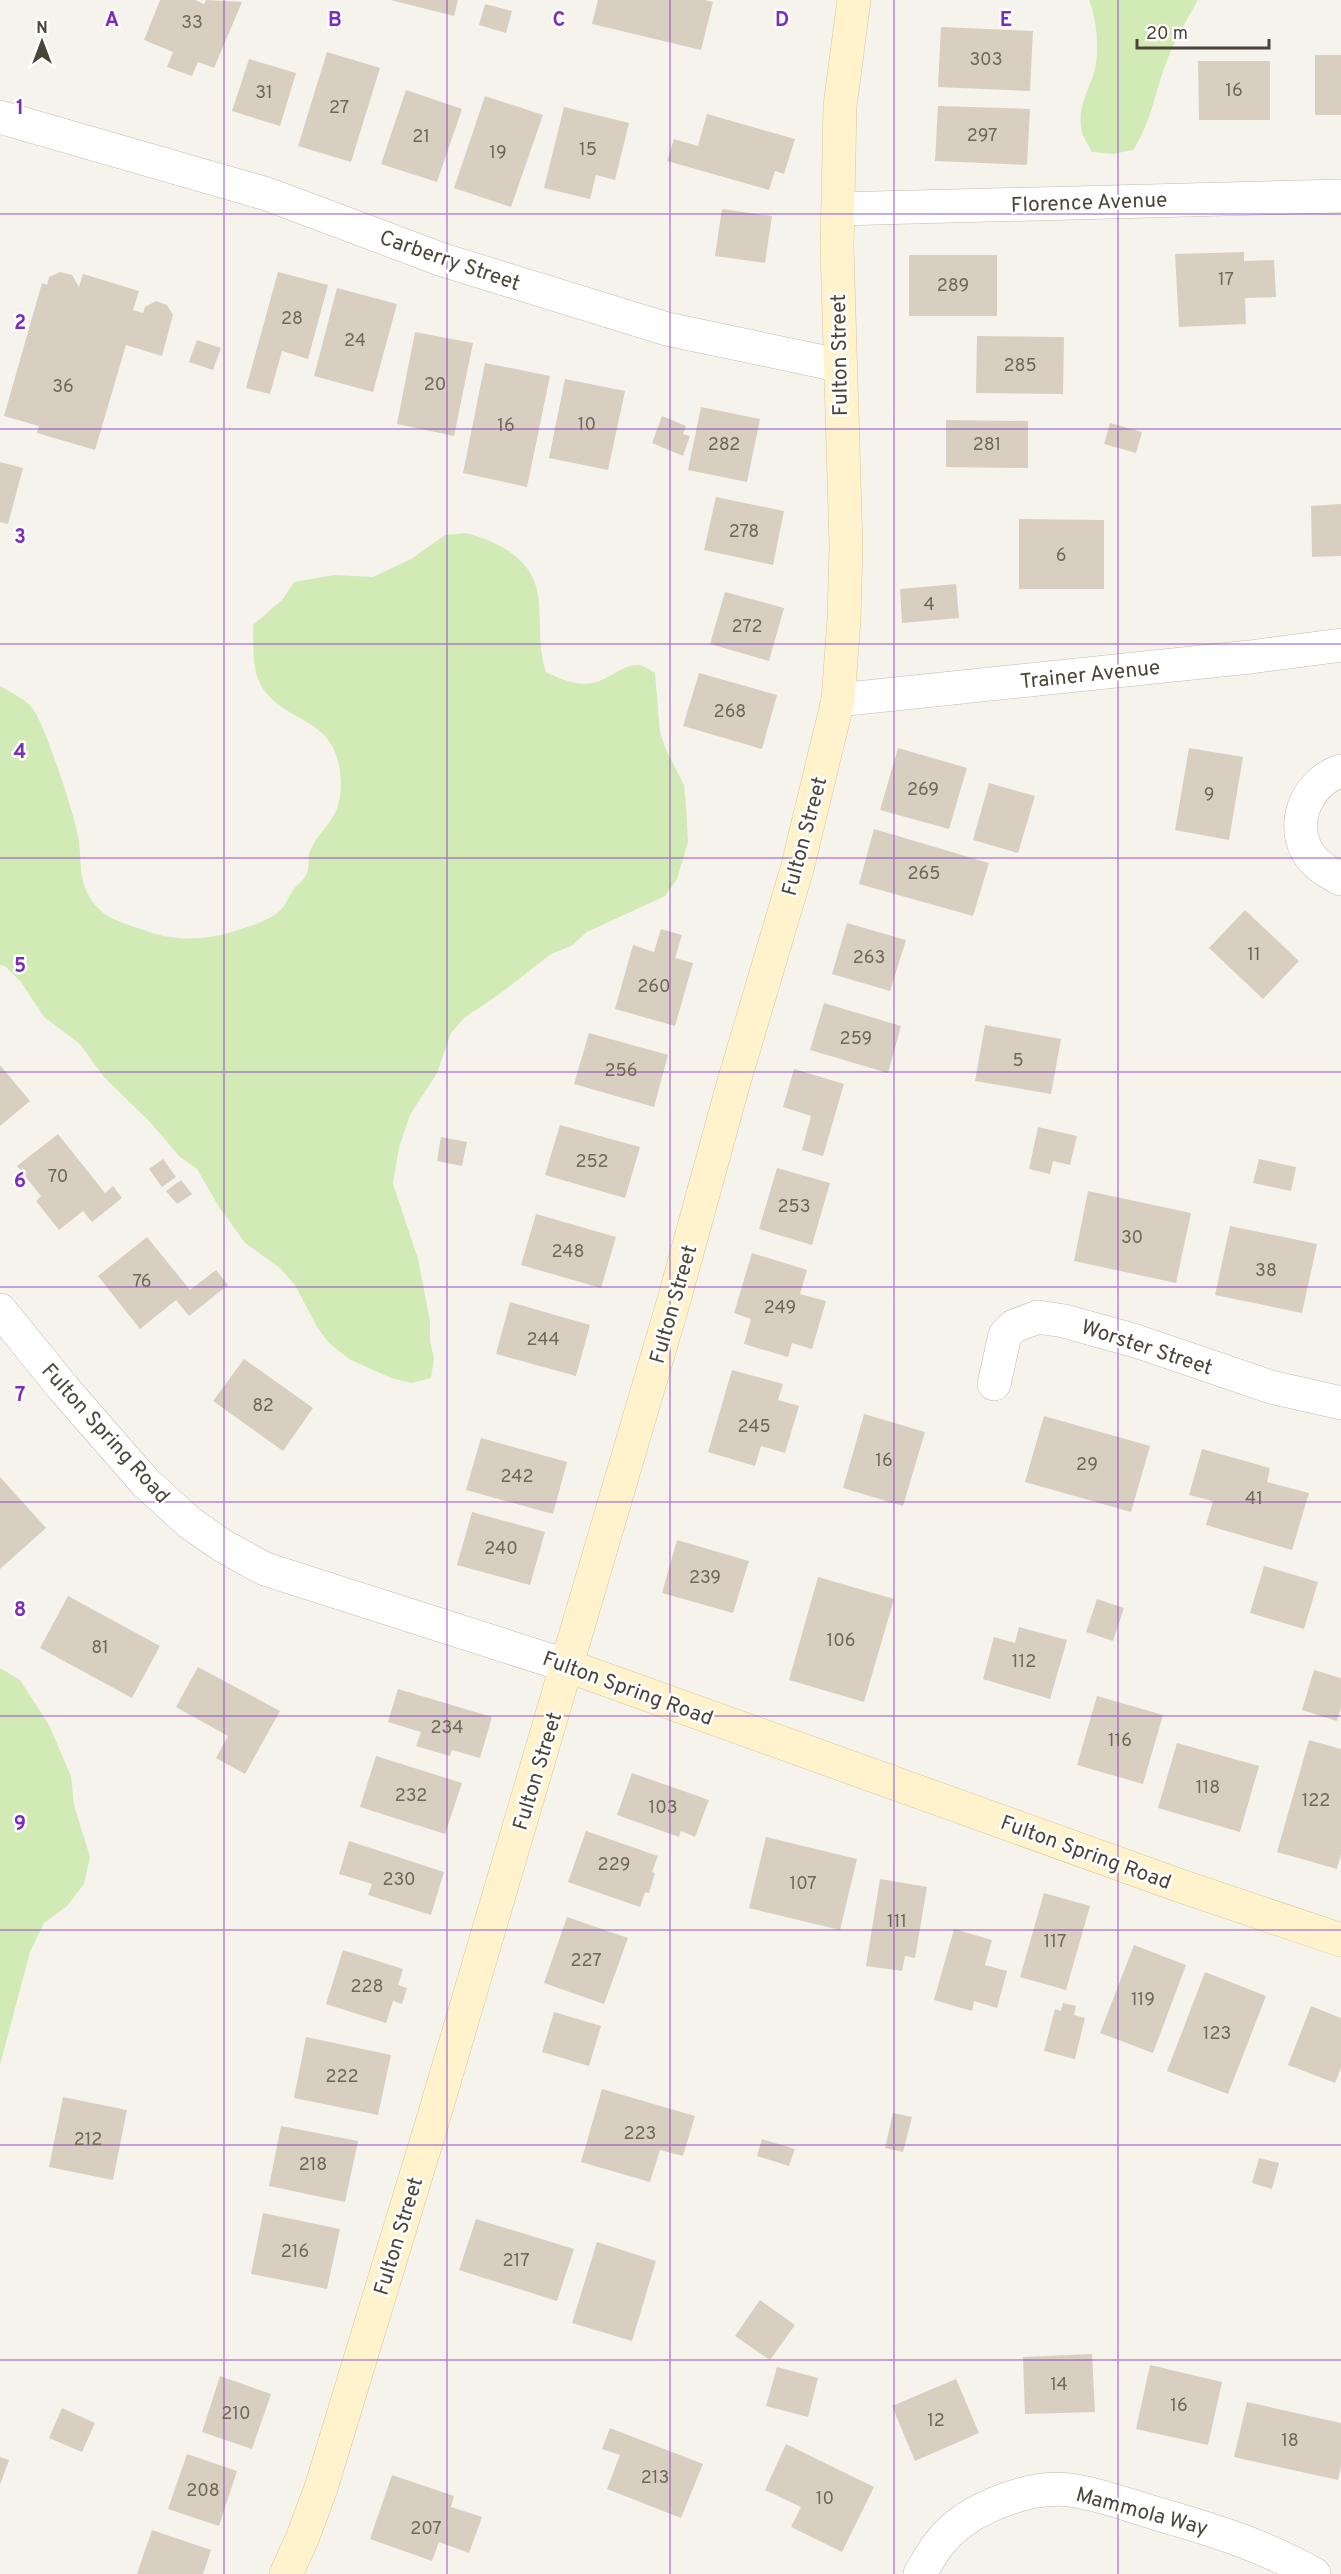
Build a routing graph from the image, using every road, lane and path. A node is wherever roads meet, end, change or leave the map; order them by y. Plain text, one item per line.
1 (854, 0) edge
2 (0, 117) edge
3 (1341, 196) edge
4 (838, 209) junction
5 (838, 365) junction
6 (1341, 645) edge
7 (838, 700) junction
8 (1341, 771) edge
9 (1341, 879) edge
10 (0, 1310) edge
11 (994, 1384) dead end
12 (1341, 1403) edge
13 (568, 1666) junction
14 (1341, 1940) edge
15 (286, 2574) edge
16 (921, 2574) edge
17 (1314, 2574) edge

1 - 4 street, Fulton Street
2 - 5 street, Carberry Street
3 - 4 street, Florence Avenue
4 - 5 street, Fulton Street
5 - 7 street, Fulton Street
6 - 7 street, Trainer Avenue
7 - 13 street, Fulton Street
8 - 9 street
10 - 13 street, Fulton Spring Road
11 - 12 street, Worster Street
13 - 14 street, Fulton Spring Road
13 - 15 street, Fulton Street
16 - 17 street, Mammola Way

